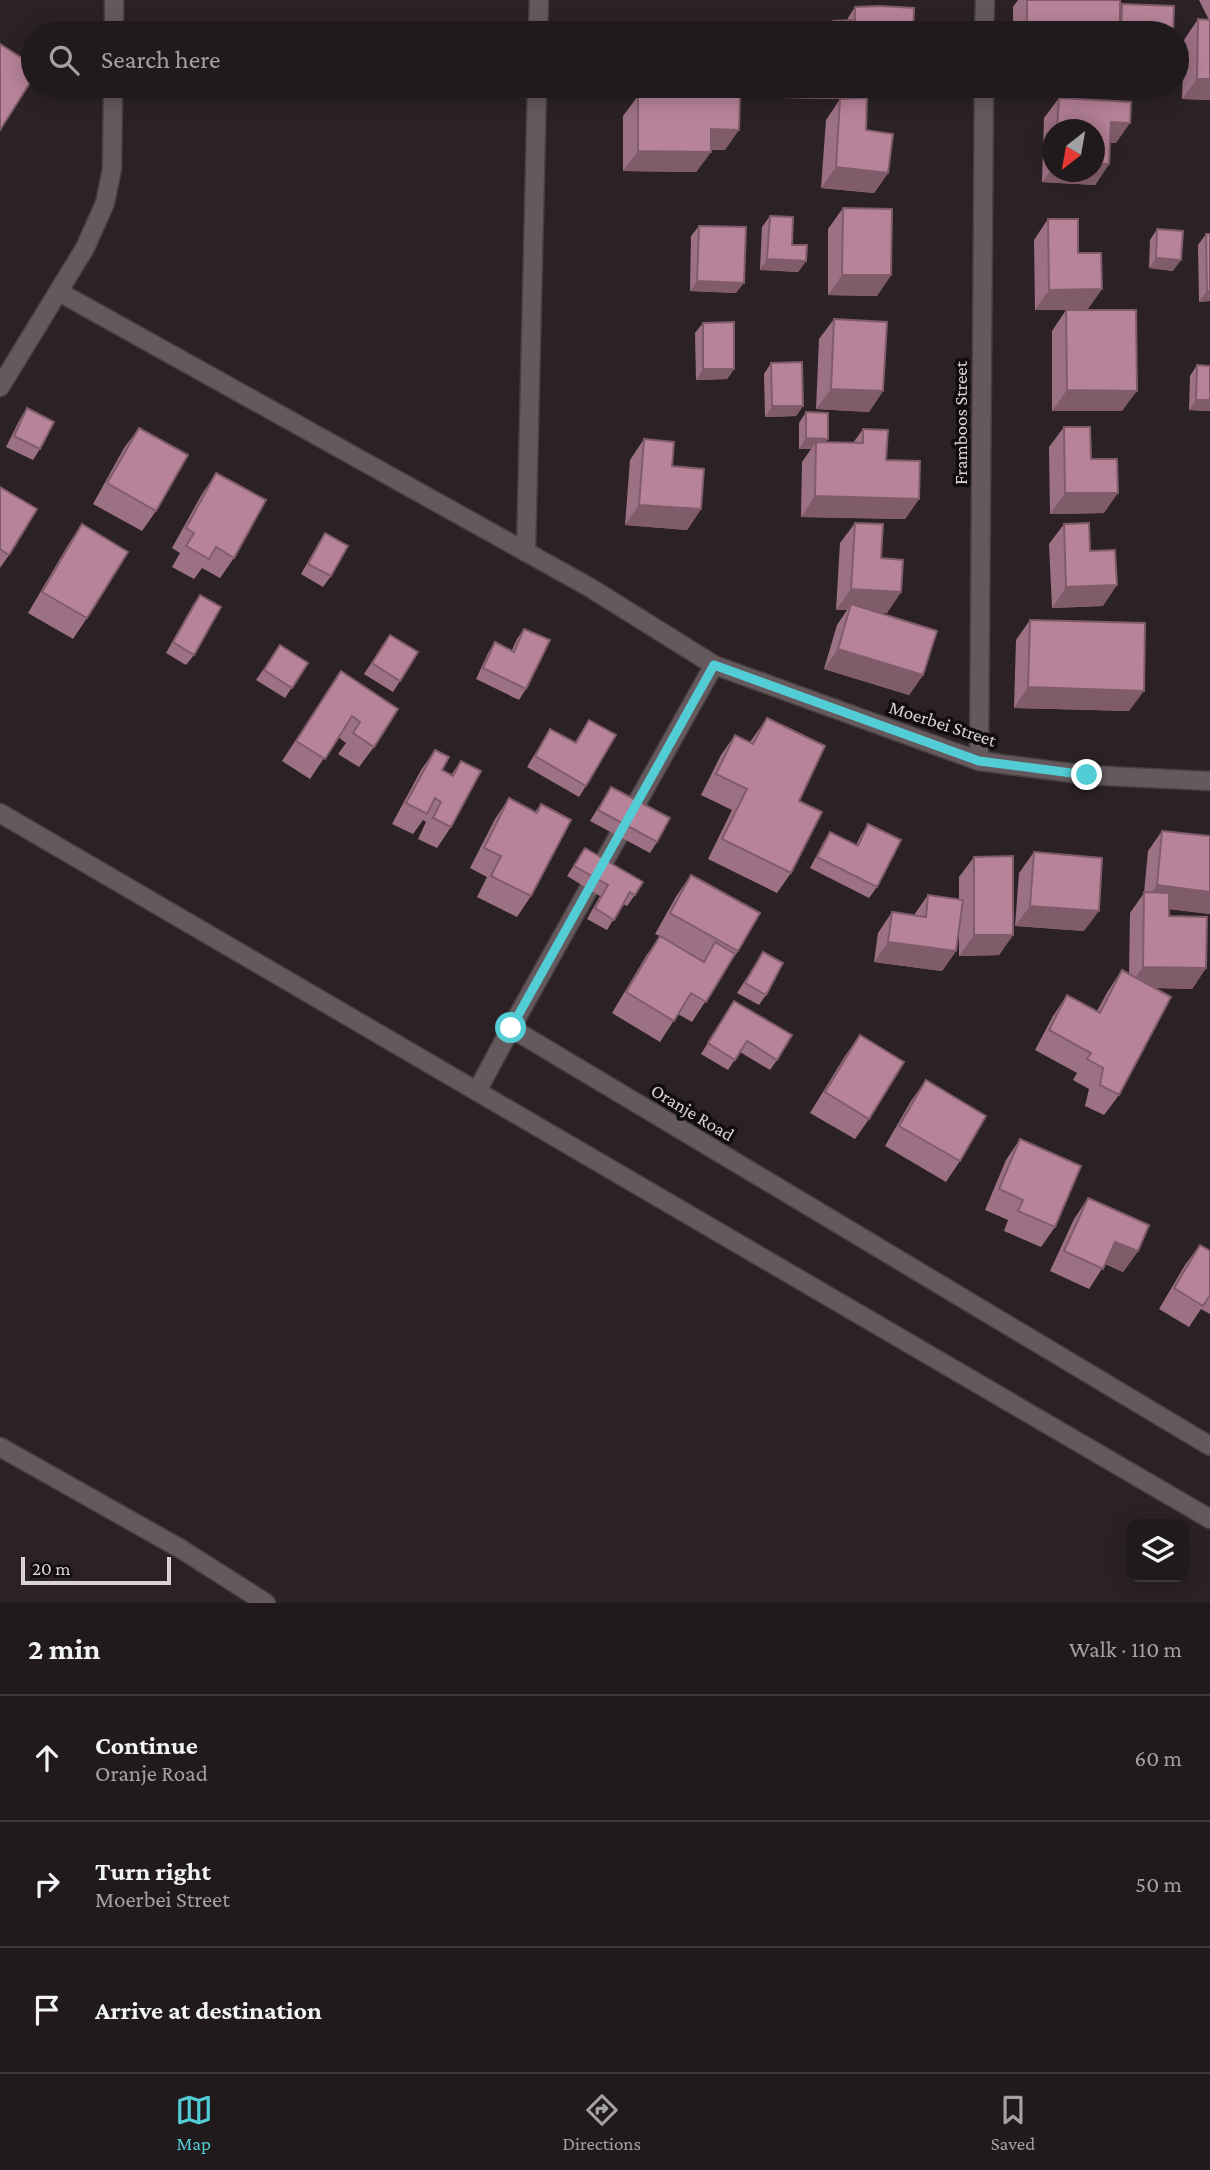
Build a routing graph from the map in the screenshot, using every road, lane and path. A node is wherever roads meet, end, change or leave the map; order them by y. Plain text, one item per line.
1 (114, 0) edge
2 (539, 0) edge
3 (985, 0) edge
4 (114, 21) edge
5 (538, 21) edge
6 (985, 21) edge
7 (113, 98) edge
8 (537, 98) edge
9 (984, 98) edge
10 (59, 292) junction
11 (0, 387) edge
12 (526, 552) junction
13 (714, 665) junction
14 (979, 761) junction
15 (1210, 780) edge
16 (0, 813) edge
17 (511, 1028) junction
18 (477, 1091) junction
19 (1210, 1446) edge
20 (0, 1447) edge
21 (1210, 1520) edge
22 (267, 1603) edge

1 - 4 street
2 - 5 street
3 - 6 street
7 - 10 street
8 - 12 street
9 - 14 street, Framboos Street
10 - 11 street
10 - 12 street, Moerbei Street
12 - 13 street, Moerbei Street
13 - 14 street, Moerbei Street
13 - 17 street
14 - 15 street, Moerbei Street
16 - 18 street
17 - 18 street
17 - 19 street, Oranje Road
18 - 21 street
20 - 22 street

